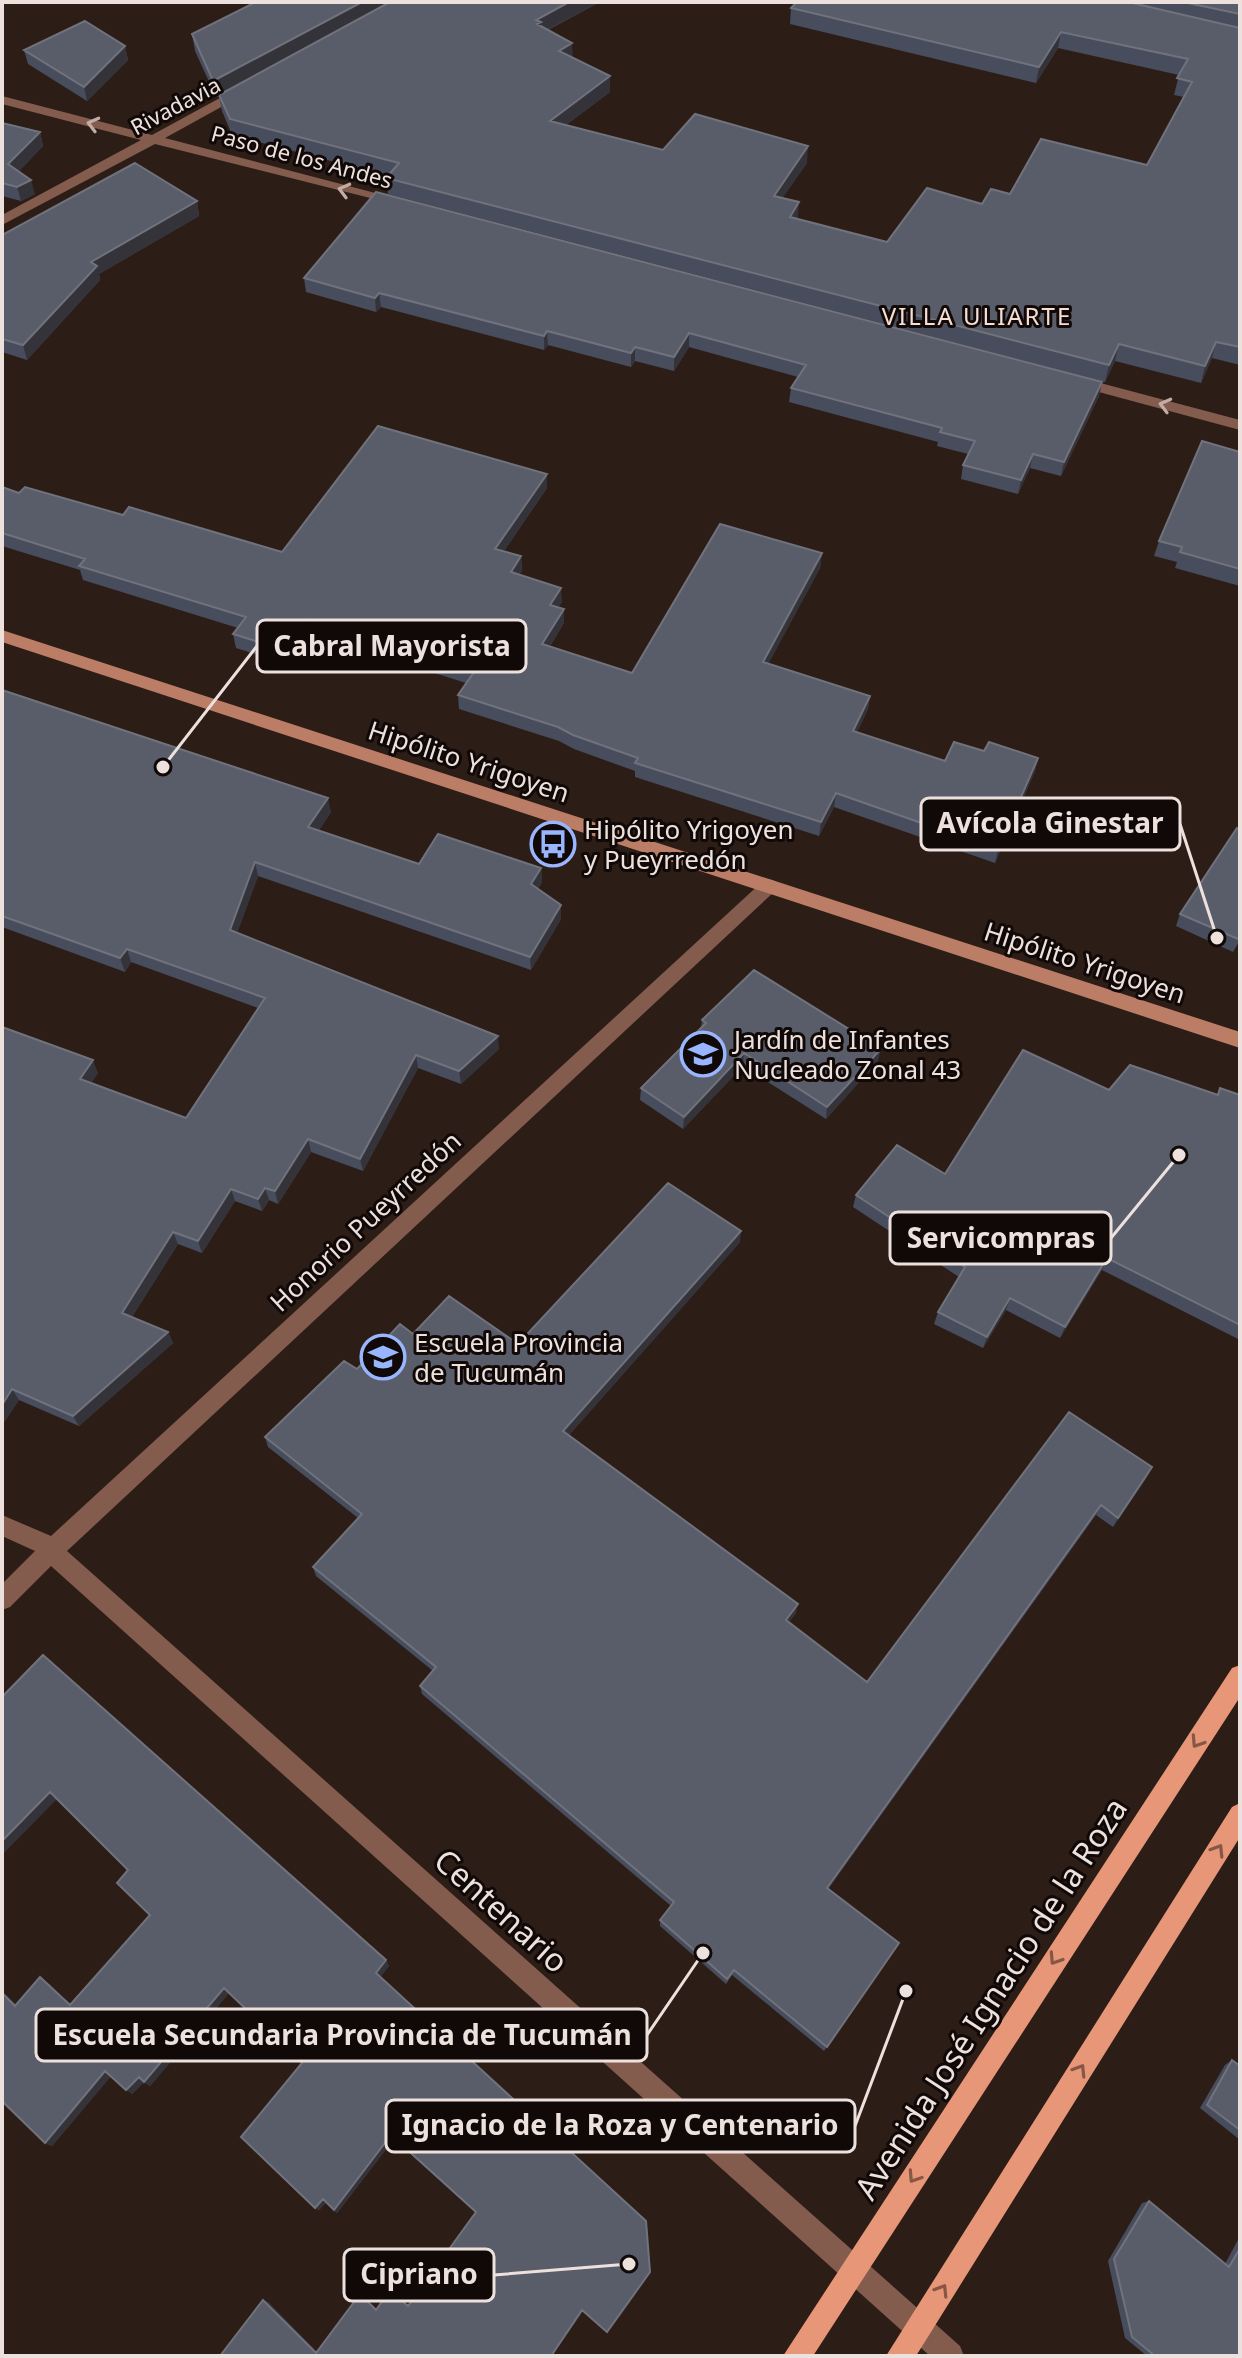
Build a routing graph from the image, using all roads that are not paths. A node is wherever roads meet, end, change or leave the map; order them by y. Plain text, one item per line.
1 (261, 82) edge
2 (2, 100) edge
3 (153, 139) junction
4 (413, 208) edge
5 (2, 221) edge
6 (1056, 376) edge
7 (1240, 425) edge
8 (2, 636) edge
9 (769, 886) junction
10 (1240, 1040) edge
11 (2, 1525) edge
12 (51, 1551) junction
13 (2, 1599) edge
14 (1240, 1676) edge
15 (1240, 1815) edge
16 (854, 2270) junction
17 (918, 2328) junction
18 (797, 2356) edge
19 (900, 2356) edge
20 (950, 2356) edge

1 - 3 street, Rivadavia
3 -> 2 street, Paso de los Andes
4 -> 3 street, Paso de los Andes
3 - 5 street, Rivadavia
7 -> 6 street
8 - 9 main road, Hipólito Yrigoyen
9 - 10 main road, Hipólito Yrigoyen
9 - 12 street, Honorio Pueyrredón
11 - 12 street, Centenario
12 - 13 street, Honorio Pueyrredón
12 - 16 street, Centenario
14 -> 16 main road, Avenida José Ignacio de la Roza
17 -> 15 main road
16 - 17 street, Centenario
16 - 18 main road, Avenida José Ignacio de la Roza
17 - 19 main road
17 - 20 street, Centenario

